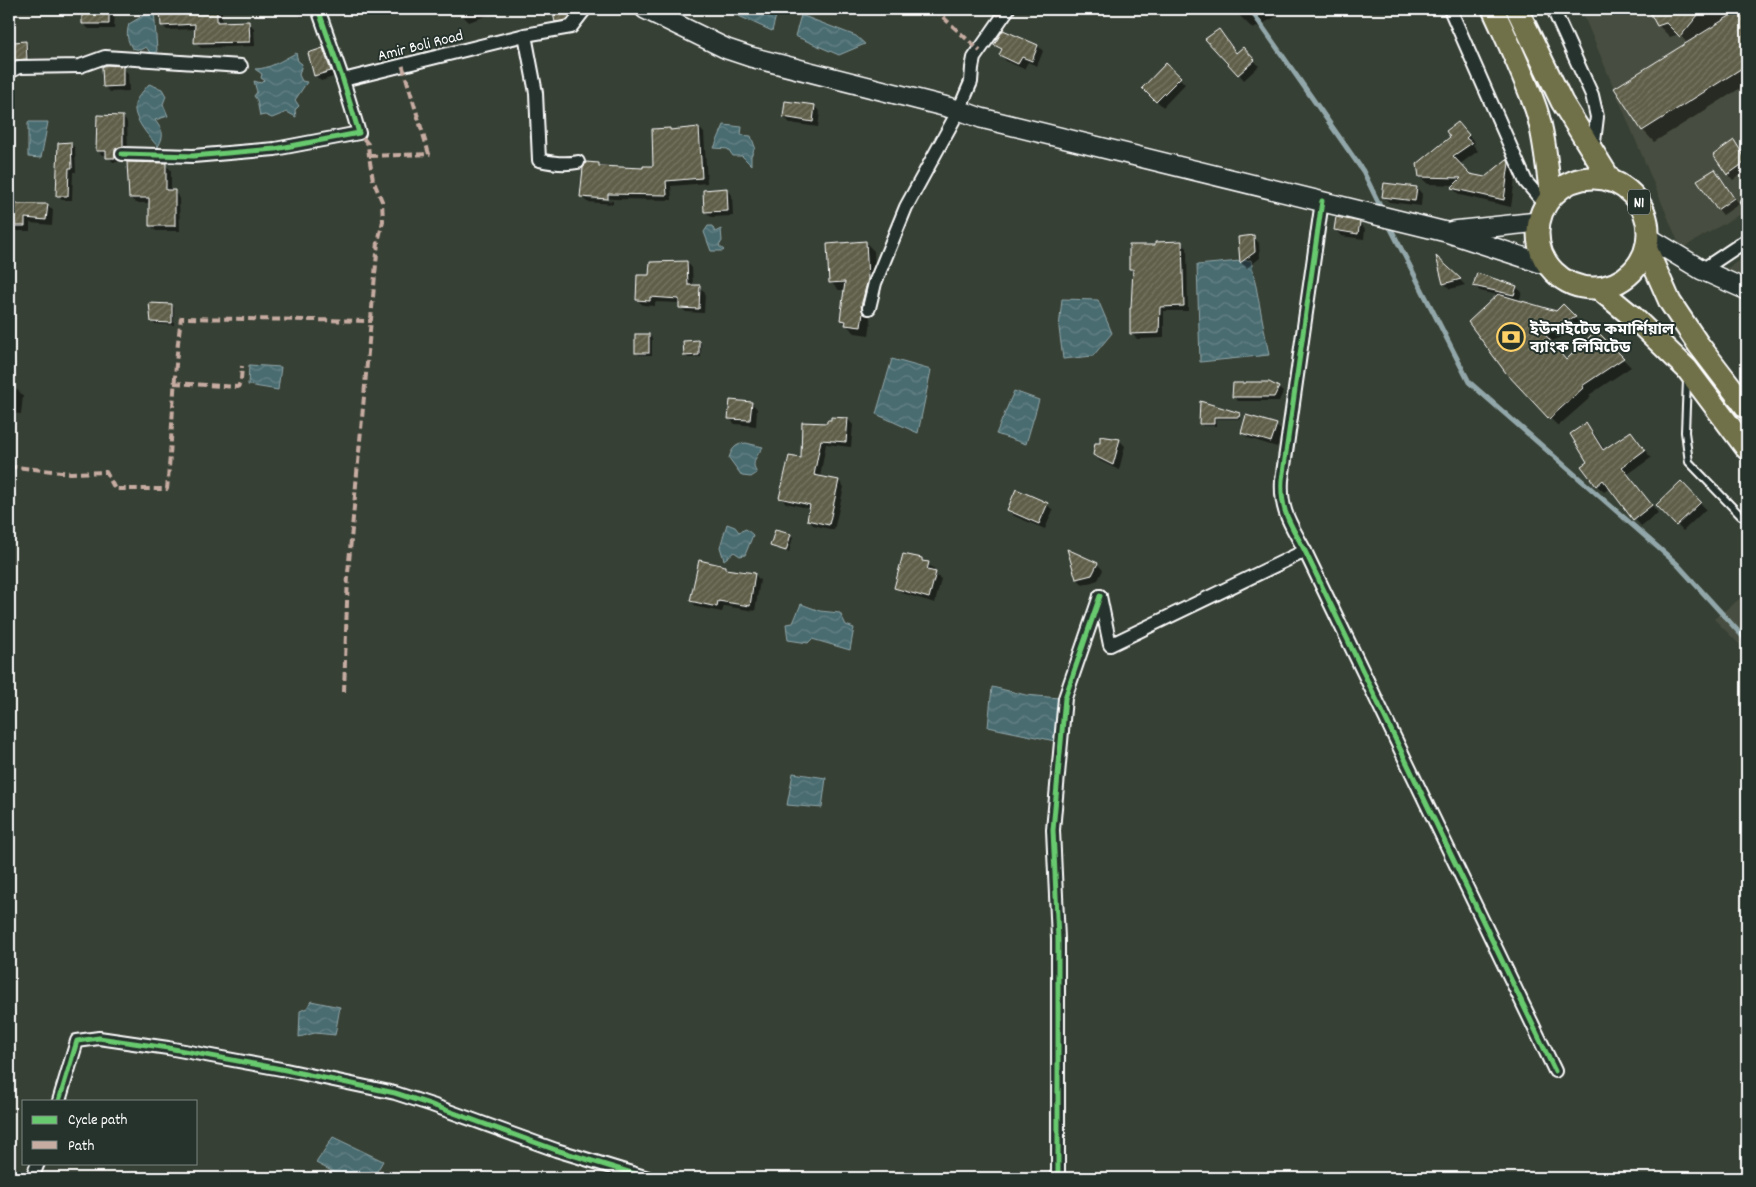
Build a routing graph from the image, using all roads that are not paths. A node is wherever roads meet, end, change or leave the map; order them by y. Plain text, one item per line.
1 (318, 9) edge
2 (585, 9) edge
3 (645, 9) edge
4 (1008, 9) edge
5 (1450, 9) edge
6 (1493, 9) edge
7 (1516, 9) edge
8 (1553, 9) edge
9 (525, 35) junction
10 (241, 66) dead end
11 (9, 72) edge
12 (343, 80) junction
13 (959, 110) junction
14 (1593, 150) junction
15 (122, 154) dead end
16 (578, 162) dead end
17 (1611, 180) junction
18 (1322, 201) junction
19 (1545, 208) junction
20 (1446, 232) junction
21 (1747, 240) edge
22 (1648, 244) junction
23 (1547, 265) junction
24 (1702, 270) junction
25 (1599, 289) junction
26 (1747, 290) edge
27 (869, 308) dead end
28 (1687, 370) junction
29 (1747, 408) edge
30 (1747, 449) edge
31 (1747, 517) edge
32 (1305, 551) junction
33 (1555, 1071) dead end
34 (59, 1100) edge
35 (38, 1164) edge
36 (32, 1178) edge
37 (648, 1178) edge
38 (1056, 1178) edge

1 - 12 street
2 - 9 street, Amir Boli Road
3 - 13 main road
4 - 13 street
5 - 19 street
6 - 19 highway
7 - 14 highway, N1
8 - 14 street
9 - 12 street, Amir Boli Road
9 - 16 street
10 - 11 street
12 - 15 street
13 - 18 main road
13 - 27 street
14 - 17 highway, N1
17 - 19 highway, N1
17 - 22 highway, N1
18 - 20 main road
18 - 32 street
19 - 20 main road
19 - 23 highway
20 - 23 main road
21 - 24 street
22 - 24 main road
22 - 25 highway
22 - 29 highway, N1
23 - 25 highway
24 - 26 main road
25 - 28 highway
28 - 30 highway
28 - 31 lane
32 - 33 street
32 - 38 street
34 - 37 street
35 - 36 street

